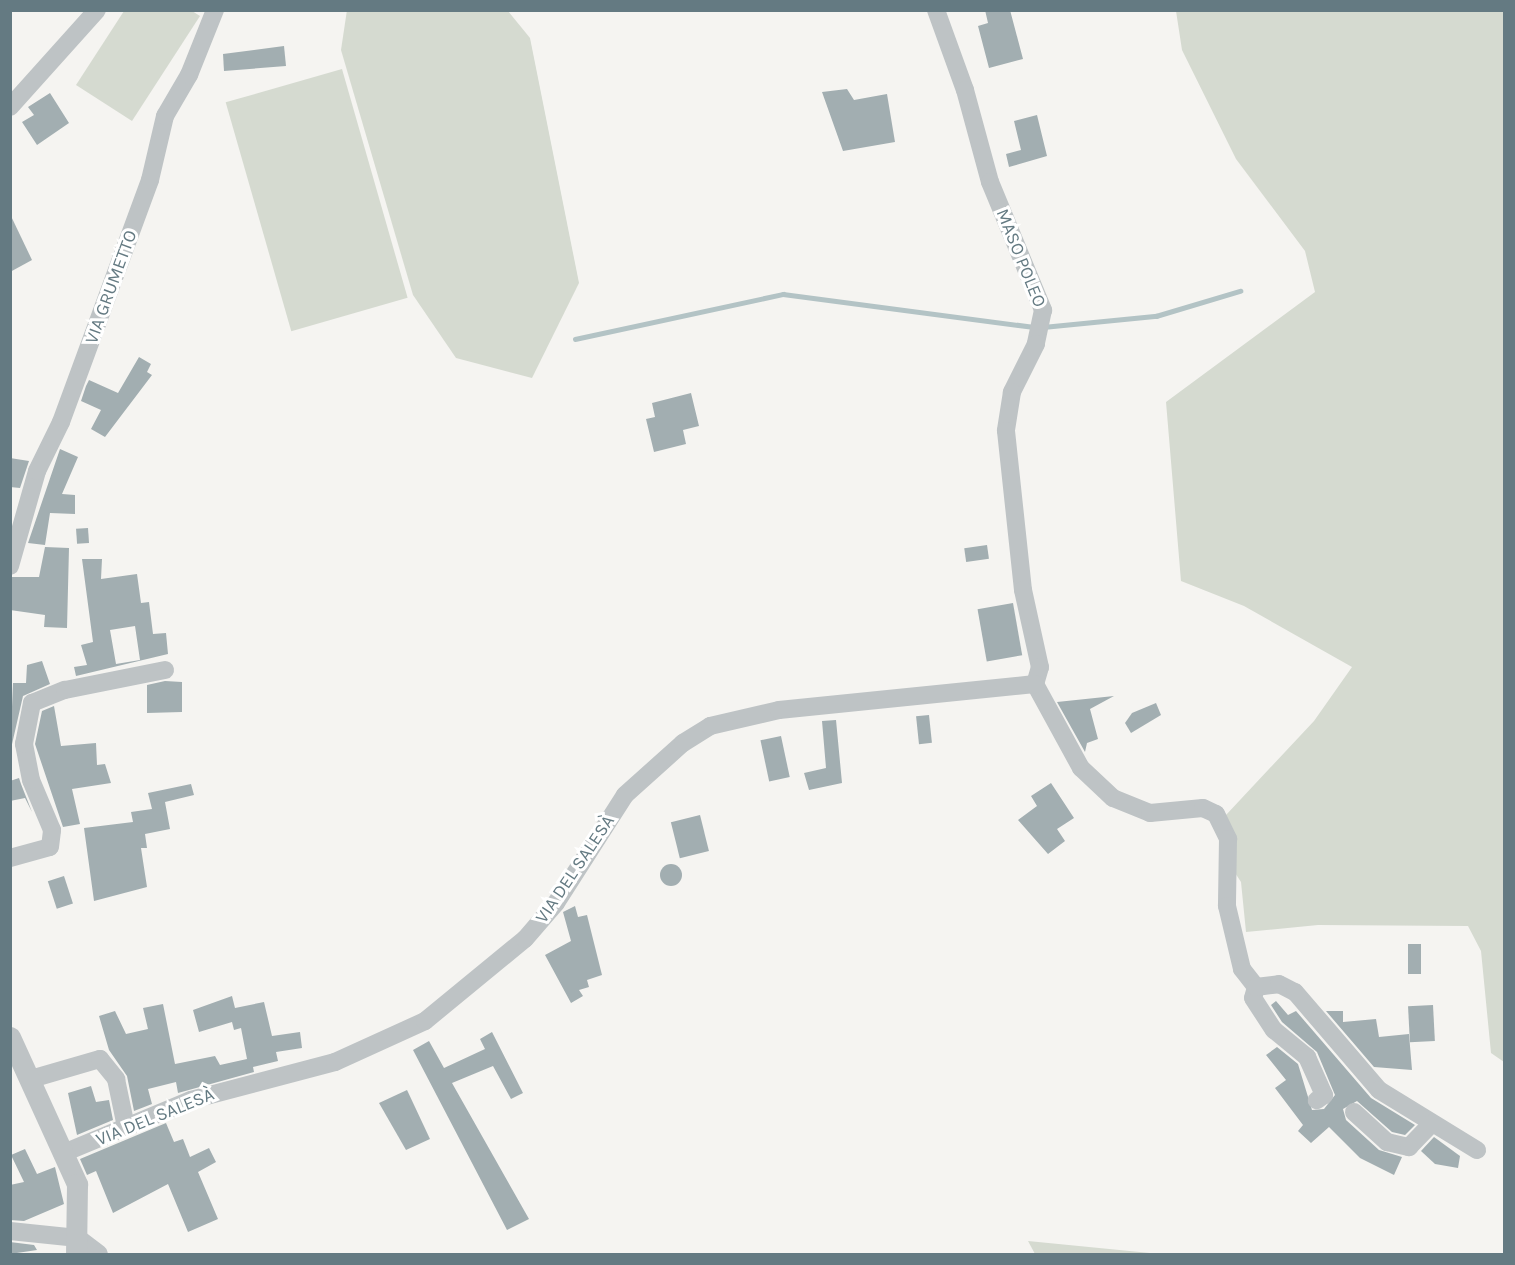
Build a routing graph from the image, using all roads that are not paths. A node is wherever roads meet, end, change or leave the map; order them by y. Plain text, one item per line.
1 (97, 10) edge
2 (215, 10) edge
3 (936, 10) edge
4 (10, 106) edge
5 (10, 566) edge
6 (165, 670) dead end
7 (1035, 684) junction
8 (10, 858) edge
9 (1256, 987) junction
10 (10, 1037) edge
11 (31, 1079) junction
12 (1317, 1100) dead end
13 (1354, 1112) dead end
14 (1432, 1124) junction
15 (126, 1127) junction
16 (1477, 1150) dead end
17 (66, 1152) junction
18 (10, 1231) edge
19 (77, 1246) edge
20 (99, 1254) edge

1 - 4 street
2 - 5 street, VIA GRUMETTO
3 - 7 street, MASO POLEO
6 - 8 street
7 - 9 street
7 - 15 street, VIA DEL SALESÀ
9 - 12 street
9 - 14 street
10 - 11 street
11 - 15 street
11 - 17 street
13 - 14 street
14 - 16 street
15 - 17 street, VIA DEL SALESÀ
17 - 19 street
18 - 19 street
19 - 20 street

